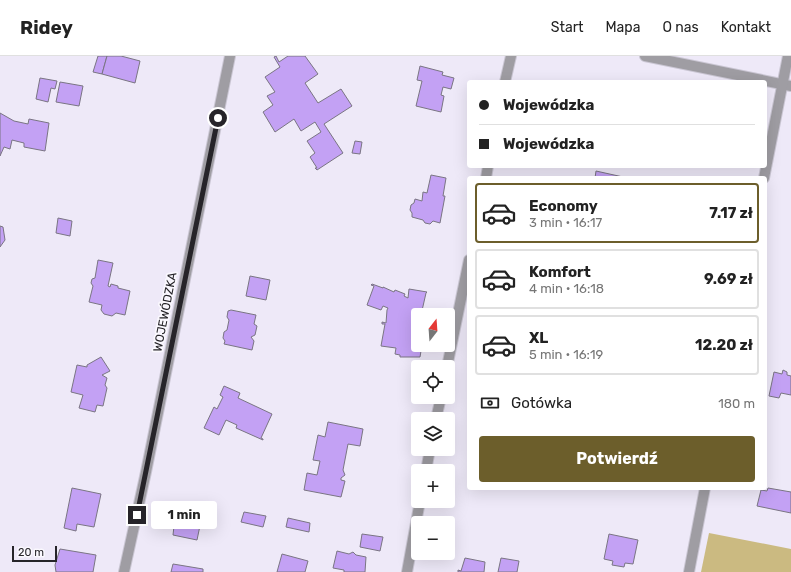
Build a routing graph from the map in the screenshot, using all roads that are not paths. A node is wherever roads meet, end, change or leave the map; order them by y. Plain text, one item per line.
1 (230, 56) edge
2 (511, 56) edge
3 (646, 56) edge
4 (788, 56) edge
5 (505, 80) edge
6 (762, 80) edge
7 (767, 81) edge
8 (786, 85) edge
9 (767, 165) edge
10 (467, 270) edge
11 (448, 360) edge
12 (705, 490) edge
13 (419, 508) edge
14 (124, 572) edge
15 (407, 572) edge
16 (689, 572) edge

1 - 14 street, WOJEWÓDZKA
2 - 5 street
3 - 6 street
4 - 8 street
7 - 8 street
8 - 9 street
10 - 11 street
12 - 16 street
13 - 15 street

